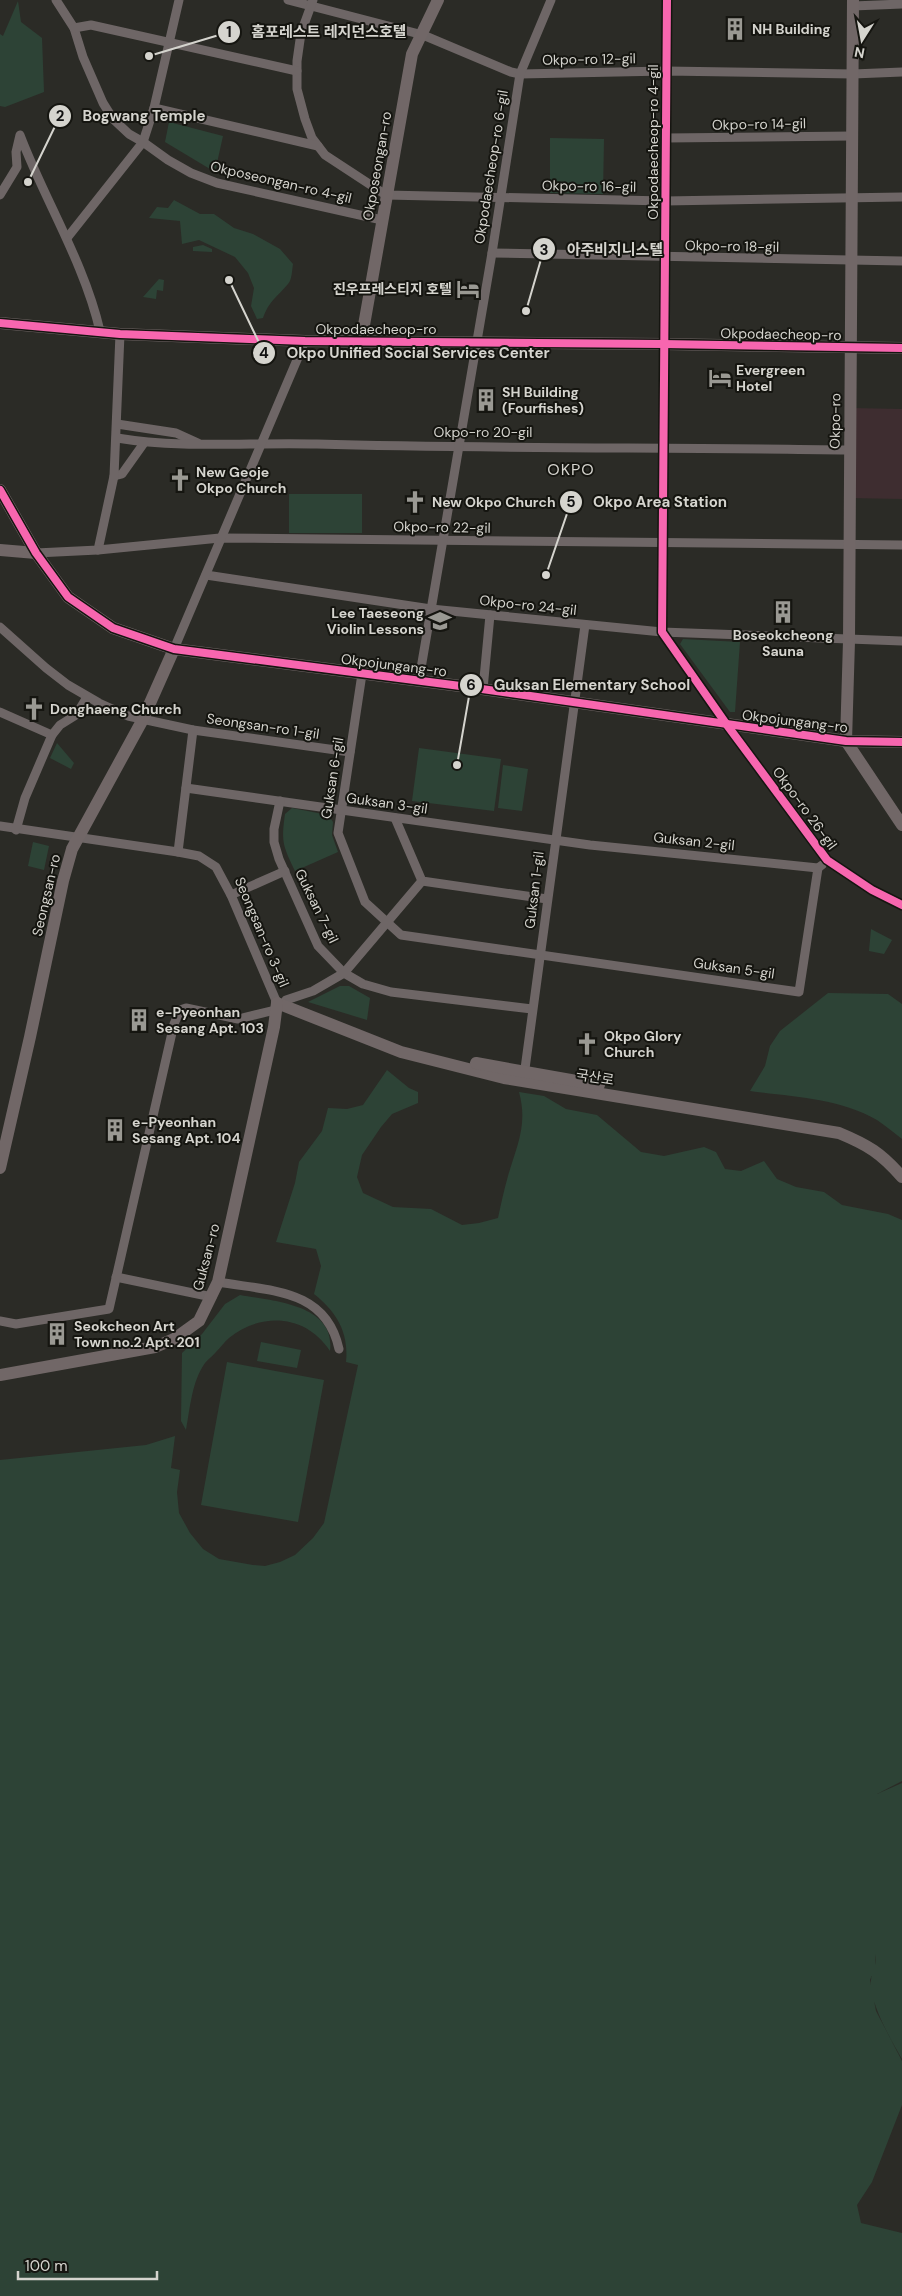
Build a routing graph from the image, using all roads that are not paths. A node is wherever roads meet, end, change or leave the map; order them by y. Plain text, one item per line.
1 (56, 0) edge
2 (179, 0) edge
3 (288, 0) edge
4 (438, 0) edge
5 (550, 0) edge
6 (667, 0) edge
7 (311, 2) edge
8 (853, 3) edge
9 (902, 4) edge
10 (74, 28) junction
11 (423, 35) junction
12 (170, 42) junction
13 (297, 71) junction
14 (666, 71) junction
15 (902, 72) edge
16 (520, 74) junction
17 (853, 74) junction
18 (154, 108) junction
19 (852, 136) junction
20 (666, 138) junction
21 (144, 142) junction
22 (318, 146) junction
23 (0, 196) edge
24 (386, 196) junction
25 (902, 197) edge
26 (499, 198) junction
27 (852, 198) junction
28 (666, 201) junction
29 (382, 220) junction
30 (67, 238) junction
31 (492, 253) junction
32 (664, 258) junction
33 (902, 261) edge
34 (853, 262) junction
35 (0, 323) edge
36 (100, 331) junction
37 (120, 334) junction
38 (305, 342) junction
39 (361, 342) junction
40 (475, 342) junction
41 (664, 344) junction
42 (852, 348) junction
43 (902, 348) edge
44 (118, 424) junction
45 (117, 438) junction
46 (262, 442) junction
47 (144, 443) junction
48 (200, 445) junction
49 (458, 445) junction
50 (662, 448) junction
51 (850, 450) junction
52 (114, 476) junction
53 (0, 490) edge
54 (220, 538) junction
55 (442, 541) junction
56 (662, 544) junction
57 (848, 545) junction
58 (902, 545) edge
59 (0, 550) edge
60 (98, 550) junction
61 (36, 553) junction
62 (206, 575) junction
63 (431, 610) junction
64 (490, 615) junction
65 (585, 625) junction
66 (0, 627) edge
67 (662, 632) junction
68 (849, 641) junction
69 (902, 642) edge
70 (174, 649) junction
71 (362, 674) junction
72 (419, 680) junction
73 (483, 689) junction
74 (87, 697) junction
75 (573, 703) junction
76 (0, 712) edge
77 (142, 721) junction
78 (727, 725) junction
79 (193, 730) junction
80 (52, 735) junction
81 (846, 741) junction
82 (902, 742) edge
83 (350, 752) junction
84 (186, 788) junction
85 (280, 801) junction
86 (340, 811) junction
87 (395, 818) junction
88 (902, 825) edge
89 (0, 826) edge
90 (16, 830) junction
91 (78, 837) junction
92 (555, 840) junction
93 (178, 852) junction
94 (827, 860) junction
95 (818, 868) junction
96 (285, 871) junction
97 (422, 881) junction
98 (232, 895) junction
99 (547, 899) junction
100 (902, 905) edge
101 (388, 924) junction
102 (540, 954) junction
103 (344, 973) junction
104 (280, 1005) junction
105 (532, 1009) junction
106 (524, 1076) junction
107 (902, 1166) edge
108 (0, 1168) edge
109 (902, 1177) edge
110 (116, 1277) junction
111 (218, 1282) junction
112 (212, 1297) junction
113 (0, 1321) edge
114 (339, 1349) dead end
115 (0, 1375) edge

1 - 10 street, Okposeongan-ro 4-gil
2 - 12 street
3 - 7 street, Okpo-ro 12-gil
4 - 11 street, Okposeongan-ro
5 - 16 street, Okpodaecheop-ro 6-gil
6 - 14 street, Okpodaecheop-ro 4-gil
7 - 11 street, Okpo-ro 12-gil
7 - 13 street
8 - 9 street
8 - 17 street, Okpo-ro
10 - 12 street
10 - 21 street, Okposeongan-ro 4-gil
11 - 16 street, Okpo-ro 12-gil
11 - 24 street, Okposeongan-ro
12 - 13 street
12 - 18 street
13 - 22 street
14 - 16 street, Okpo-ro 12-gil
14 - 17 street, Okpo-ro 12-gil
14 - 20 street, Okpodaecheop-ro 4-gil
15 - 17 street, Okpo-ro 12-gil
16 - 26 street, Okpodaecheop-ro 6-gil
17 - 19 street, Okpo-ro
18 - 21 street
18 - 22 street
19 - 20 street, Okpo-ro 14-gil
19 - 27 street, Okpo-ro
20 - 28 street, Okpodaecheop-ro 4-gil
21 - 29 street, Okposeongan-ro 4-gil
21 - 30 street
22 - 24 street
23 - 30 street
24 - 26 street, Okpo-ro 16-gil
24 - 29 street, Okposeongan-ro
25 - 27 street, Okpo-ro 16-gil
26 - 28 street, Okpo-ro 16-gil
26 - 31 street, Okpodaecheop-ro 6-gil
27 - 28 street, Okpo-ro 16-gil
27 - 34 street, Okpo-ro
28 - 32 street, Okpodaecheop-ro 4-gil
29 - 39 street, Okposeongan-ro
30 - 36 street
31 - 32 street, Okpo-ro 18-gil
31 - 40 street, Okpodaecheop-ro 6-gil
32 - 34 street, Okpo-ro 18-gil
32 - 41 street, Okpodaecheop-ro 4-gil
33 - 34 street, Okpo-ro 18-gil
34 - 42 street, Okpo-ro
35 - 36 street, Okpodaecheop-ro
36 - 37 street, Okpodaecheop-ro
37 - 38 street, Okpodaecheop-ro
37 - 44 street
38 - 39 street, Okpodaecheop-ro
38 - 46 street
39 - 40 street, Okpodaecheop-ro
40 - 41 street, Okpodaecheop-ro
40 - 49 street, Okpodaecheop-ro 6-gil
41 - 42 street, Okpodaecheop-ro
41 - 50 street, Okpodaecheop-ro 4-gil
42 - 43 street, Okpodaecheop-ro
42 - 51 street, Okpo-ro
44 - 45 street
44 - 48 street
45 - 47 street, Okpo-ro 20-gil
45 - 52 street
46 - 48 street, Okpo-ro 20-gil
46 - 49 street, Okpo-ro 20-gil
46 - 54 street
47 - 48 street, Okpo-ro 20-gil
47 - 52 street
49 - 50 street, Okpo-ro 20-gil
49 - 55 street, Okpodaecheop-ro 6-gil
50 - 51 street, Okpo-ro 20-gil
50 - 56 street, Okpodaecheop-ro 4-gil
51 - 57 street, Okpo-ro
52 - 60 street
53 - 61 street, Okpojungang-ro
54 - 55 street, Okpo-ro 22-gil
54 - 60 street, Okpo-ro 22-gil
54 - 62 street
55 - 56 street, Okpo-ro 22-gil
55 - 63 street, Okpodaecheop-ro 6-gil
56 - 57 street, Okpo-ro 22-gil
56 - 67 street, Okpodaecheop-ro 4-gil
57 - 58 street, Okpo-ro 22-gil
57 - 68 street, Okpo-ro
59 - 61 street
60 - 61 street, Okpo-ro 22-gil
61 - 70 street, Okpojungang-ro
62 - 63 street, Okpo-ro 24-gil
62 - 70 street
63 - 64 street, Okpo-ro 24-gil
63 - 72 street, Okpodaecheop-ro 6-gil
64 - 65 street, Okpo-ro 24-gil
64 - 73 street
65 - 67 street, Okpo-ro 24-gil
65 - 75 street, Guksan 1-gil
66 - 74 street, Seongsan-ro 1-gil
67 - 68 street, Okpo-ro 24-gil
67 - 78 street, Okpo-ro 26-gil
68 - 69 street, Okpo-ro 24-gil
68 - 81 street, Okpo-ro
70 - 71 street, Okpojungang-ro
70 - 77 street, Seongsan-ro
71 - 72 street, Okpojungang-ro
71 - 83 street, Guksan 6-gil
72 - 73 street, Okpojungang-ro
73 - 75 street, Okpojungang-ro
74 - 77 street, Seongsan-ro 1-gil
74 - 80 street
75 - 78 street, Okpojungang-ro
75 - 92 street, Guksan 1-gil
76 - 80 street
77 - 79 street, Seongsan-ro 1-gil
77 - 91 street, Seongsan-ro
78 - 81 street, Okpojungang-ro
78 - 94 street, Okpo-ro 26-gil
79 - 83 street, Seongsan-ro 1-gil
79 - 84 street
80 - 90 street
81 - 82 street, Okpojungang-ro
81 - 88 street
83 - 86 street, Guksan 6-gil
84 - 85 street, Guksan 3-gil
84 - 93 street
85 - 86 street, Guksan 3-gil
85 - 96 street, Guksan 7-gil
86 - 87 street, Guksan 3-gil
86 - 101 street, Guksan 6-gil
87 - 92 street, Guksan 3-gil
87 - 97 street
89 - 90 street, Seongsan-ro 3-gil
90 - 91 street, Seongsan-ro 3-gil
91 - 93 street, Seongsan-ro 3-gil
91 - 108 street, Seongsan-ro
92 - 95 street, Guksan 2-gil
92 - 99 street, Guksan 1-gil
93 - 98 street, Seongsan-ro 3-gil
94 - 95 street
94 - 100 street, Okpo-ro 26-gil
95 - 102 street, Guksan 5-gil
96 - 98 street
96 - 103 street, Guksan 7-gil
97 - 99 street
97 - 101 street
98 - 104 street, Seongsan-ro 3-gil
99 - 102 street, Guksan 1-gil
101 - 102 street, Guksan 6-gil
101 - 103 street
102 - 105 street, Guksan 1-gil
103 - 104 street
103 - 105 street, Guksan 7-gil
104 - 106 street, 국산로
104 - 110 street
104 - 111 street, Guksan-ro
105 - 106 street, Guksan 1-gil
106 - 107 street, 국산로
106 - 109 street, 국산로
110 - 112 street
110 - 113 street
111 - 112 street, Guksan-ro
111 - 114 street
112 - 115 street, Guksan-ro

